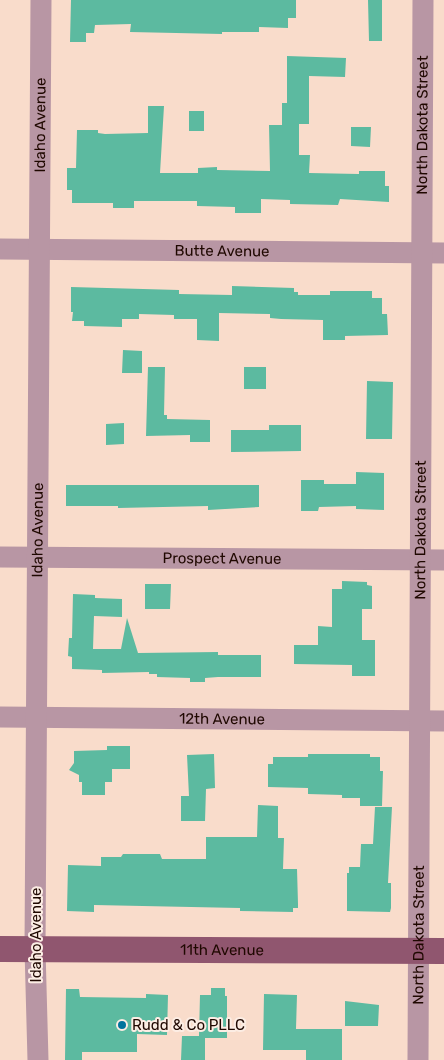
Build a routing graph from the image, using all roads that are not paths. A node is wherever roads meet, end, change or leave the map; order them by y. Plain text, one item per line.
1 (41, 0) edge
2 (423, 0) edge
3 (0, 249) edge
4 (40, 249) junction
5 (444, 253) edge
6 (421, 254) junction
7 (0, 557) edge
8 (38, 557) junction
9 (419, 560) junction
10 (444, 560) edge
11 (0, 717) edge
12 (36, 718) junction
13 (418, 721) junction
14 (444, 721) edge
15 (0, 949) edge
16 (35, 950) junction
17 (418, 951) junction
18 (444, 951) edge
19 (38, 1060) edge
20 (418, 1060) edge

1 - 4 street, Idaho Avenue
2 - 6 street, North Dakota Street
3 - 4 street, Butte Avenue
4 - 6 street, Butte Avenue
4 - 8 street, Idaho Avenue
5 - 6 street, Butte Avenue
6 - 9 street, North Dakota Street
7 - 8 street, Prospect Avenue
8 - 9 street, Prospect Avenue
8 - 12 street, Idaho Avenue
9 - 10 street, Prospect Avenue
9 - 13 street, North Dakota Street
11 - 12 street, 12th Avenue
12 - 13 street, 12th Avenue
12 - 16 street, Idaho Avenue
13 - 14 street, 12th Avenue
13 - 17 street, North Dakota Street
15 - 16 main road, 11th Avenue
16 - 17 main road, 11th Avenue
16 - 19 street, Idaho Avenue
17 - 18 main road, 11th Avenue
17 - 20 street, North Dakota Street

